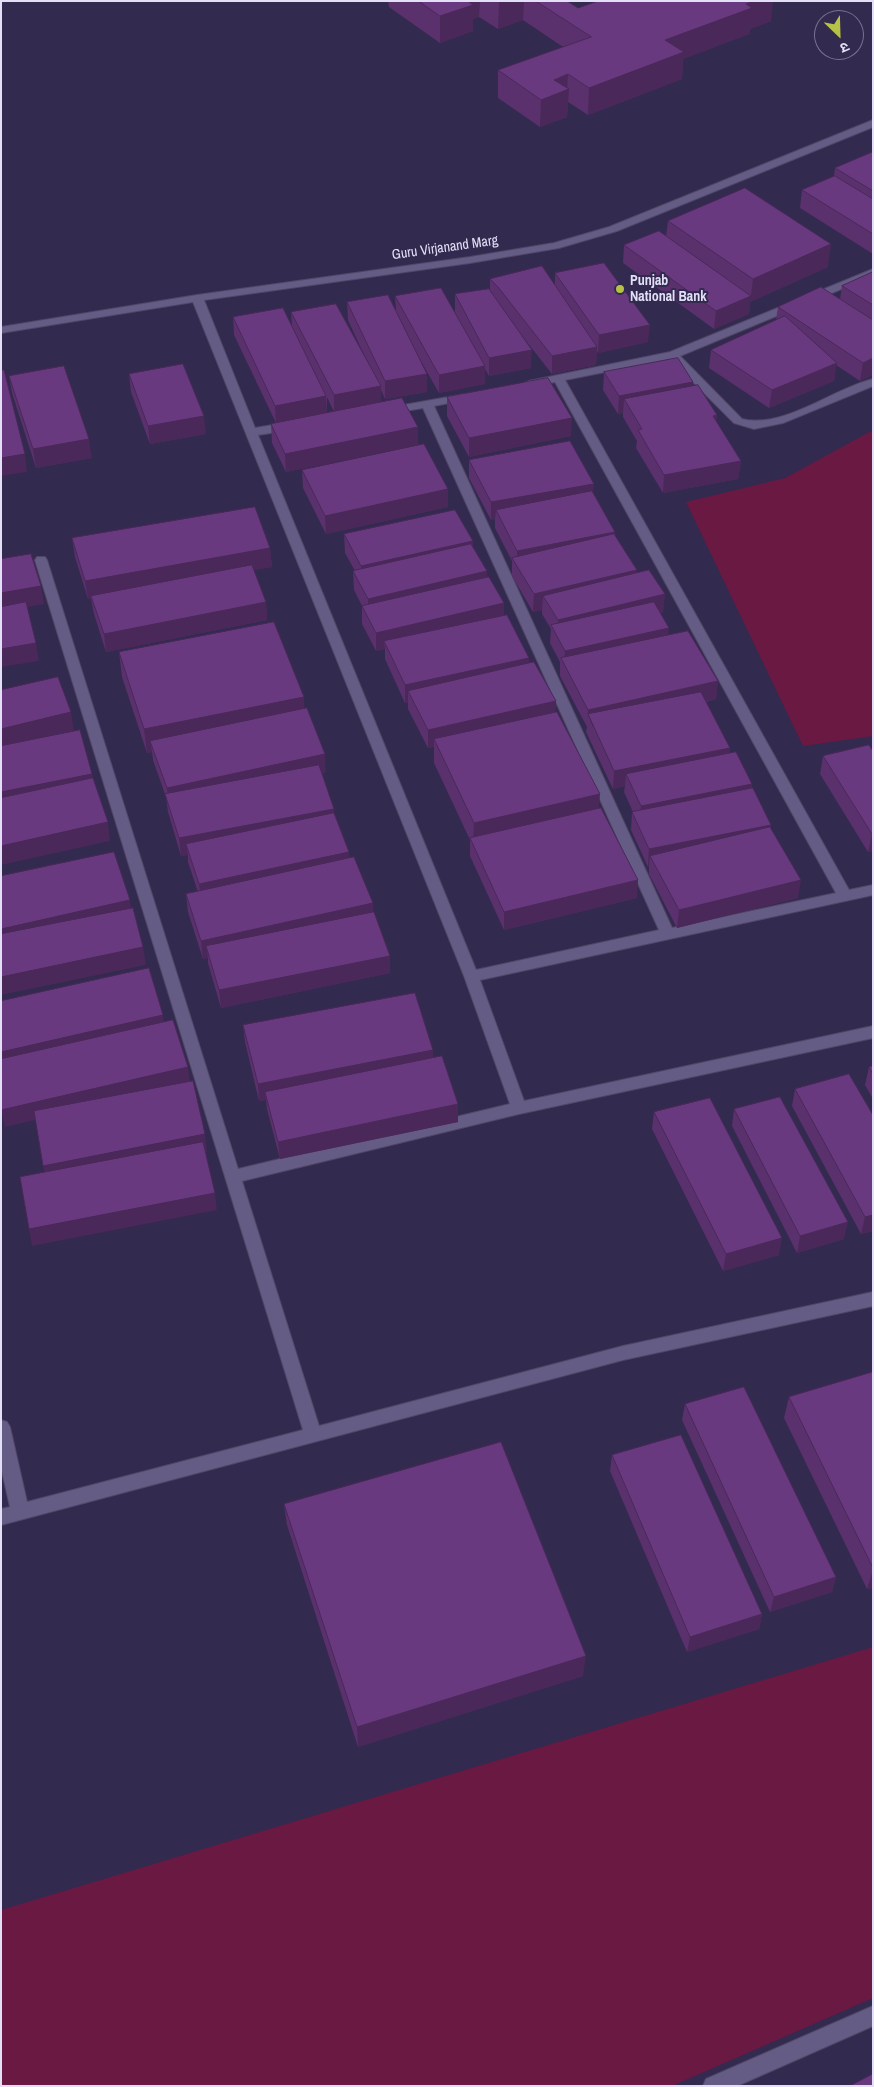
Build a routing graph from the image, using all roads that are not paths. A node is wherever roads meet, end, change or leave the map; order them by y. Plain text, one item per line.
1 (873, 123) edge
2 (873, 272) edge
3 (197, 298) junction
4 (2, 329) edge
5 (673, 355) junction
6 (559, 379) junction
7 (873, 382) edge
8 (521, 386) edge
9 (474, 395) edge
10 (428, 404) junction
11 (379, 412) edge
12 (301, 424) edge
13 (252, 432) junction
14 (41, 560) dead end
15 (873, 890) edge
16 (845, 896) junction
17 (668, 934) junction
18 (471, 976) junction
19 (873, 1032) edge
20 (519, 1108) junction
21 (233, 1177) junction
22 (873, 1299) edge
23 (1, 1427) edge
24 (313, 1435) junction
25 (20, 1512) junction
26 (1, 1516) edge
27 (873, 2016) edge
28 (713, 2086) edge

1 - 3 street, Guru Virjanand Marg
2 - 5 street
3 - 4 street, Guru Virjanand Marg
3 - 13 street
5 - 6 street
5 - 7 street
6 - 8 street
6 - 16 street
9 - 10 street
10 - 11 street
10 - 17 street
12 - 13 street
13 - 18 street
14 - 21 street
15 - 16 street
16 - 17 street
17 - 18 street
18 - 20 street
19 - 20 street
20 - 21 street
21 - 24 street
22 - 24 street
23 - 25 street
24 - 25 street
25 - 26 street
27 - 28 street

